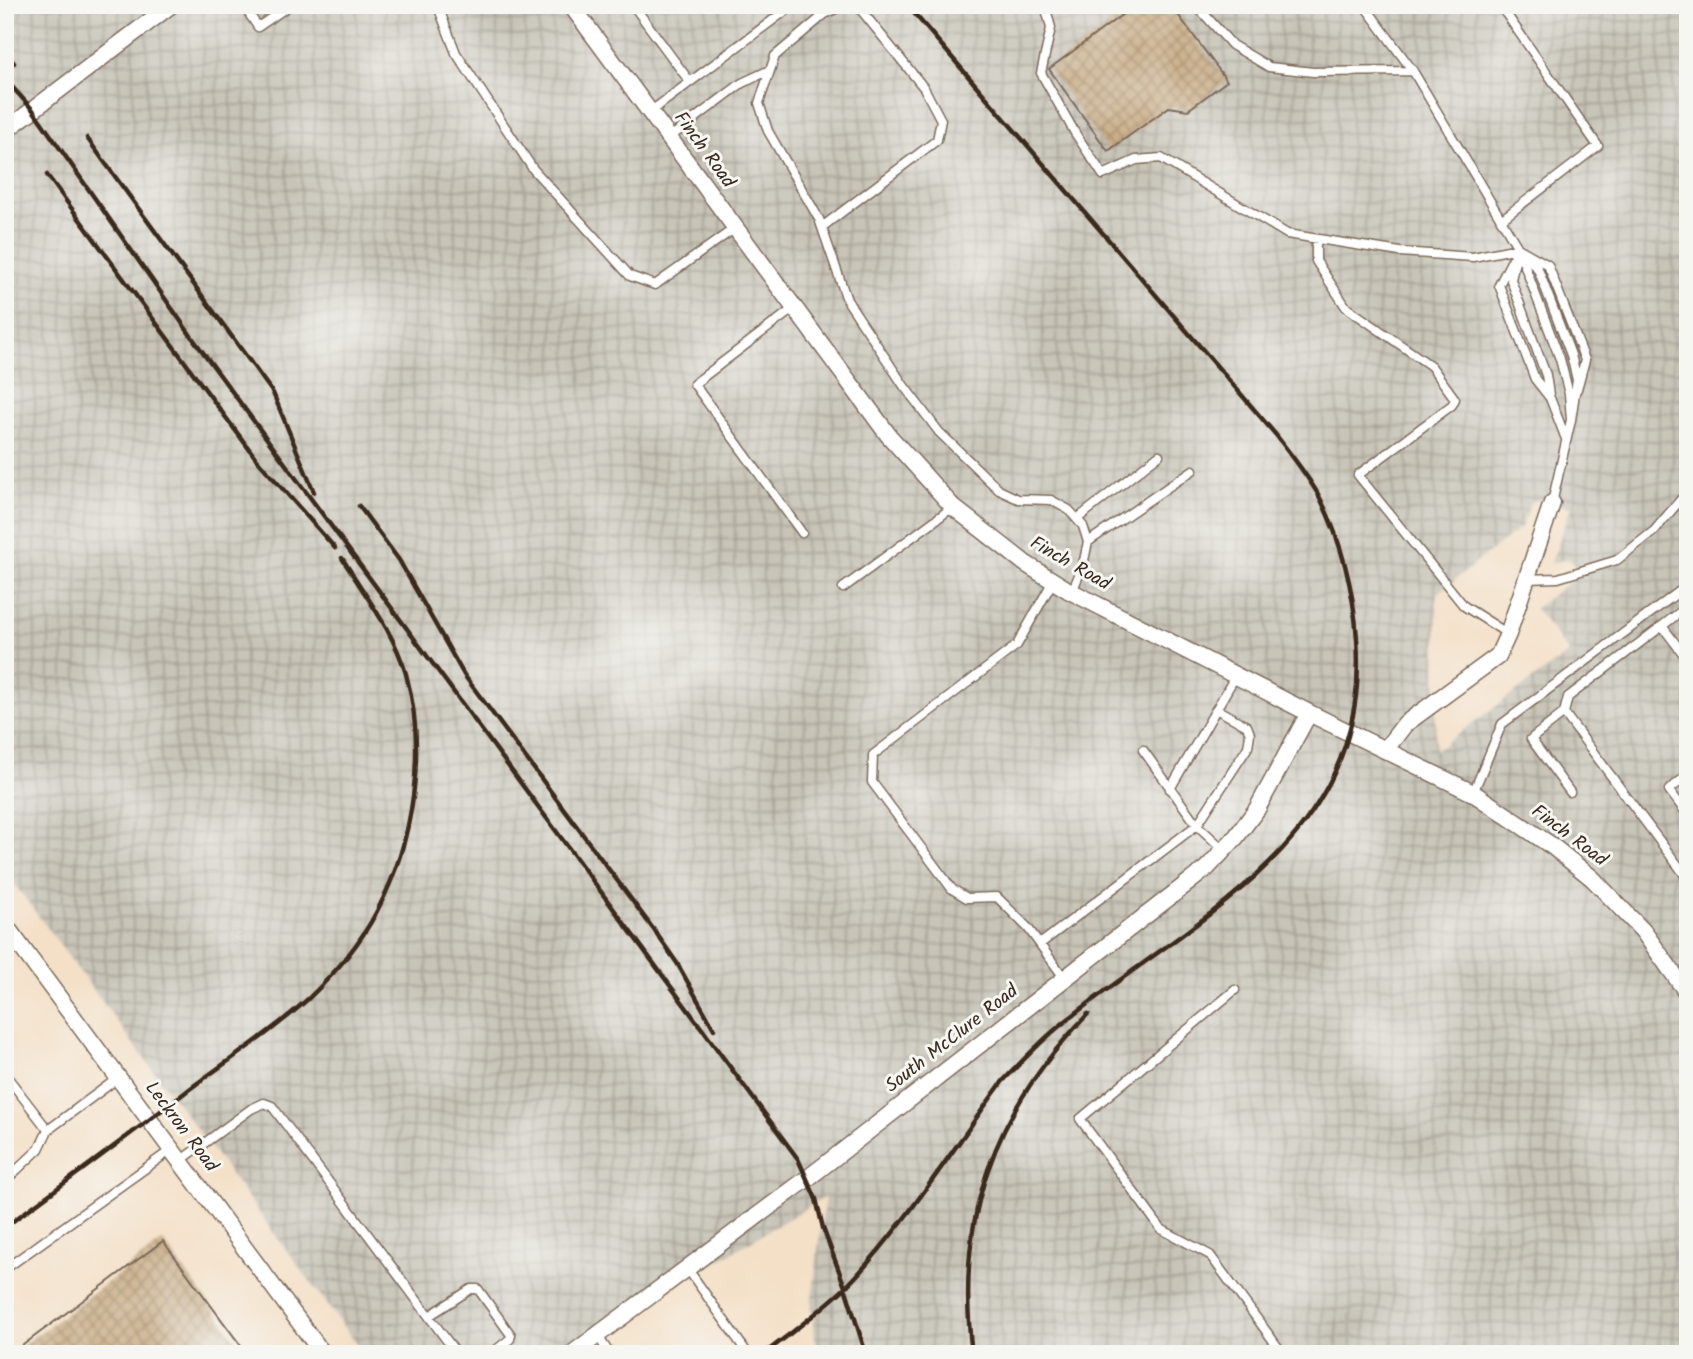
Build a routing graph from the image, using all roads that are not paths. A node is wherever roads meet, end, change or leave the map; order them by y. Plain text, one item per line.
1 (172, 5) edge
2 (243, 5) edge
3 (290, 5) edge
4 (444, 5) edge
5 (571, 5) edge
6 (632, 5) edge
7 (793, 5) edge
8 (844, 5) edge
9 (857, 5) edge
10 (1045, 5) edge
11 (1196, 5) edge
12 (1364, 5) edge
13 (1500, 5) edge
14 (770, 70) junction
15 (1413, 71) junction
16 (690, 82) junction
17 (650, 112) junction
18 (5, 131) edge
19 (669, 138) junction
20 (1501, 220) junction
21 (822, 227) junction
22 (735, 228) junction
23 (1316, 239) junction
24 (1518, 248) junction
25 (794, 308) junction
26 (1572, 420) junction
27 (1566, 439) junction
28 (1159, 455) dead end
29 (1193, 470) dead end
30 (1688, 491) edge
31 (1552, 503) joint
32 (953, 507) junction
33 (1077, 520) junction
34 (802, 533) dead end
35 (1088, 542) junction
36 (1526, 579) junction
37 (1054, 581) junction
38 (1688, 585) edge
39 (844, 588) dead end
40 (1072, 592) junction
41 (1688, 606) edge
42 (1662, 626) junction
43 (1508, 634) junction
44 (1688, 660) edge
45 (1236, 675) junction
46 (1216, 709) junction
47 (1309, 713) junction
48 (1564, 713) junction
49 (1143, 750) dead end
50 (1385, 750) junction
51 (1688, 775) edge
52 (1170, 789) junction
53 (1570, 792) dead end
54 (1474, 793) junction
55 (1688, 815) edge
56 (1197, 825) junction
57 (1224, 850) junction
58 (1688, 879) edge
59 (5, 925) edge
60 (1040, 944) junction
61 (1065, 979) junction
62 (1235, 990) dead end
63 (1687, 991) edge
64 (5, 1074) edge
65 (118, 1078) junction
66 (48, 1130) junction
67 (176, 1156) junction
68 (5, 1181) edge
69 (687, 1268) junction
70 (5, 1269) edge
71 (429, 1316) junction
72 (597, 1335) junction
73 (323, 1354) edge
74 (457, 1354) edge
75 (491, 1354) edge
76 (572, 1354) edge
77 (610, 1354) edge
78 (748, 1354) edge
79 (1283, 1354) edge

1 - 18 street
2 - 3 lane
4 - 22 lane
5 - 17 street, Finch Road
6 - 16 lane
7 - 16 lane
8 - 14 lane
9 - 21 lane
10 - 23 lane
11 - 15 lane
12 - 15 lane
13 - 20 lane
14 - 19 lane
14 - 21 lane
15 - 20 lane
16 - 17 lane
17 - 19 street, Finch Road
19 - 22 street, Finch Road
20 - 24 lane
21 - 33 lane
22 - 25 street, Finch Road
23 - 24 lane
23 - 43 lane
24 - 26 lane
24 - 26 lane
24 - 27 lane
25 - 32 street, Finch Road
25 - 34 lane
26 - 27 lane
27 - 31 lane
28 - 33 lane
29 - 35 lane
30 - 36 lane
31 - 36 street
32 - 37 street, Finch Road
32 - 39 lane
33 - 35 lane
35 - 40 lane
36 - 43 street
37 - 40 street, Finch Road
37 - 60 lane
38 - 54 lane
40 - 45 street, Finch Road
41 - 42 lane
42 - 44 lane
42 - 48 lane
43 - 50 street
45 - 46 lane
45 - 47 street, Finch Road
46 - 52 lane
46 - 56 lane
47 - 50 street, Finch Road
47 - 57 street, South McClure Road
48 - 53 lane
48 - 58 lane
49 - 52 lane
50 - 54 street, Finch Road
51 - 55 lane
52 - 56 lane
54 - 63 street, Finch Road
56 - 57 lane
56 - 60 lane
57 - 61 street, South McClure Road
59 - 65 street, Leckron Road
60 - 61 lane
61 - 69 street, South McClure Road
62 - 79 lane
64 - 66 lane
65 - 66 lane
65 - 67 street, Leckron Road
66 - 68 lane
67 - 70 lane
67 - 71 lane
67 - 73 street, Leckron Road
69 - 72 street, South McClure Road
69 - 78 lane
71 - 74 lane
71 - 75 lane
72 - 76 street, South McClure Road
72 - 77 lane

